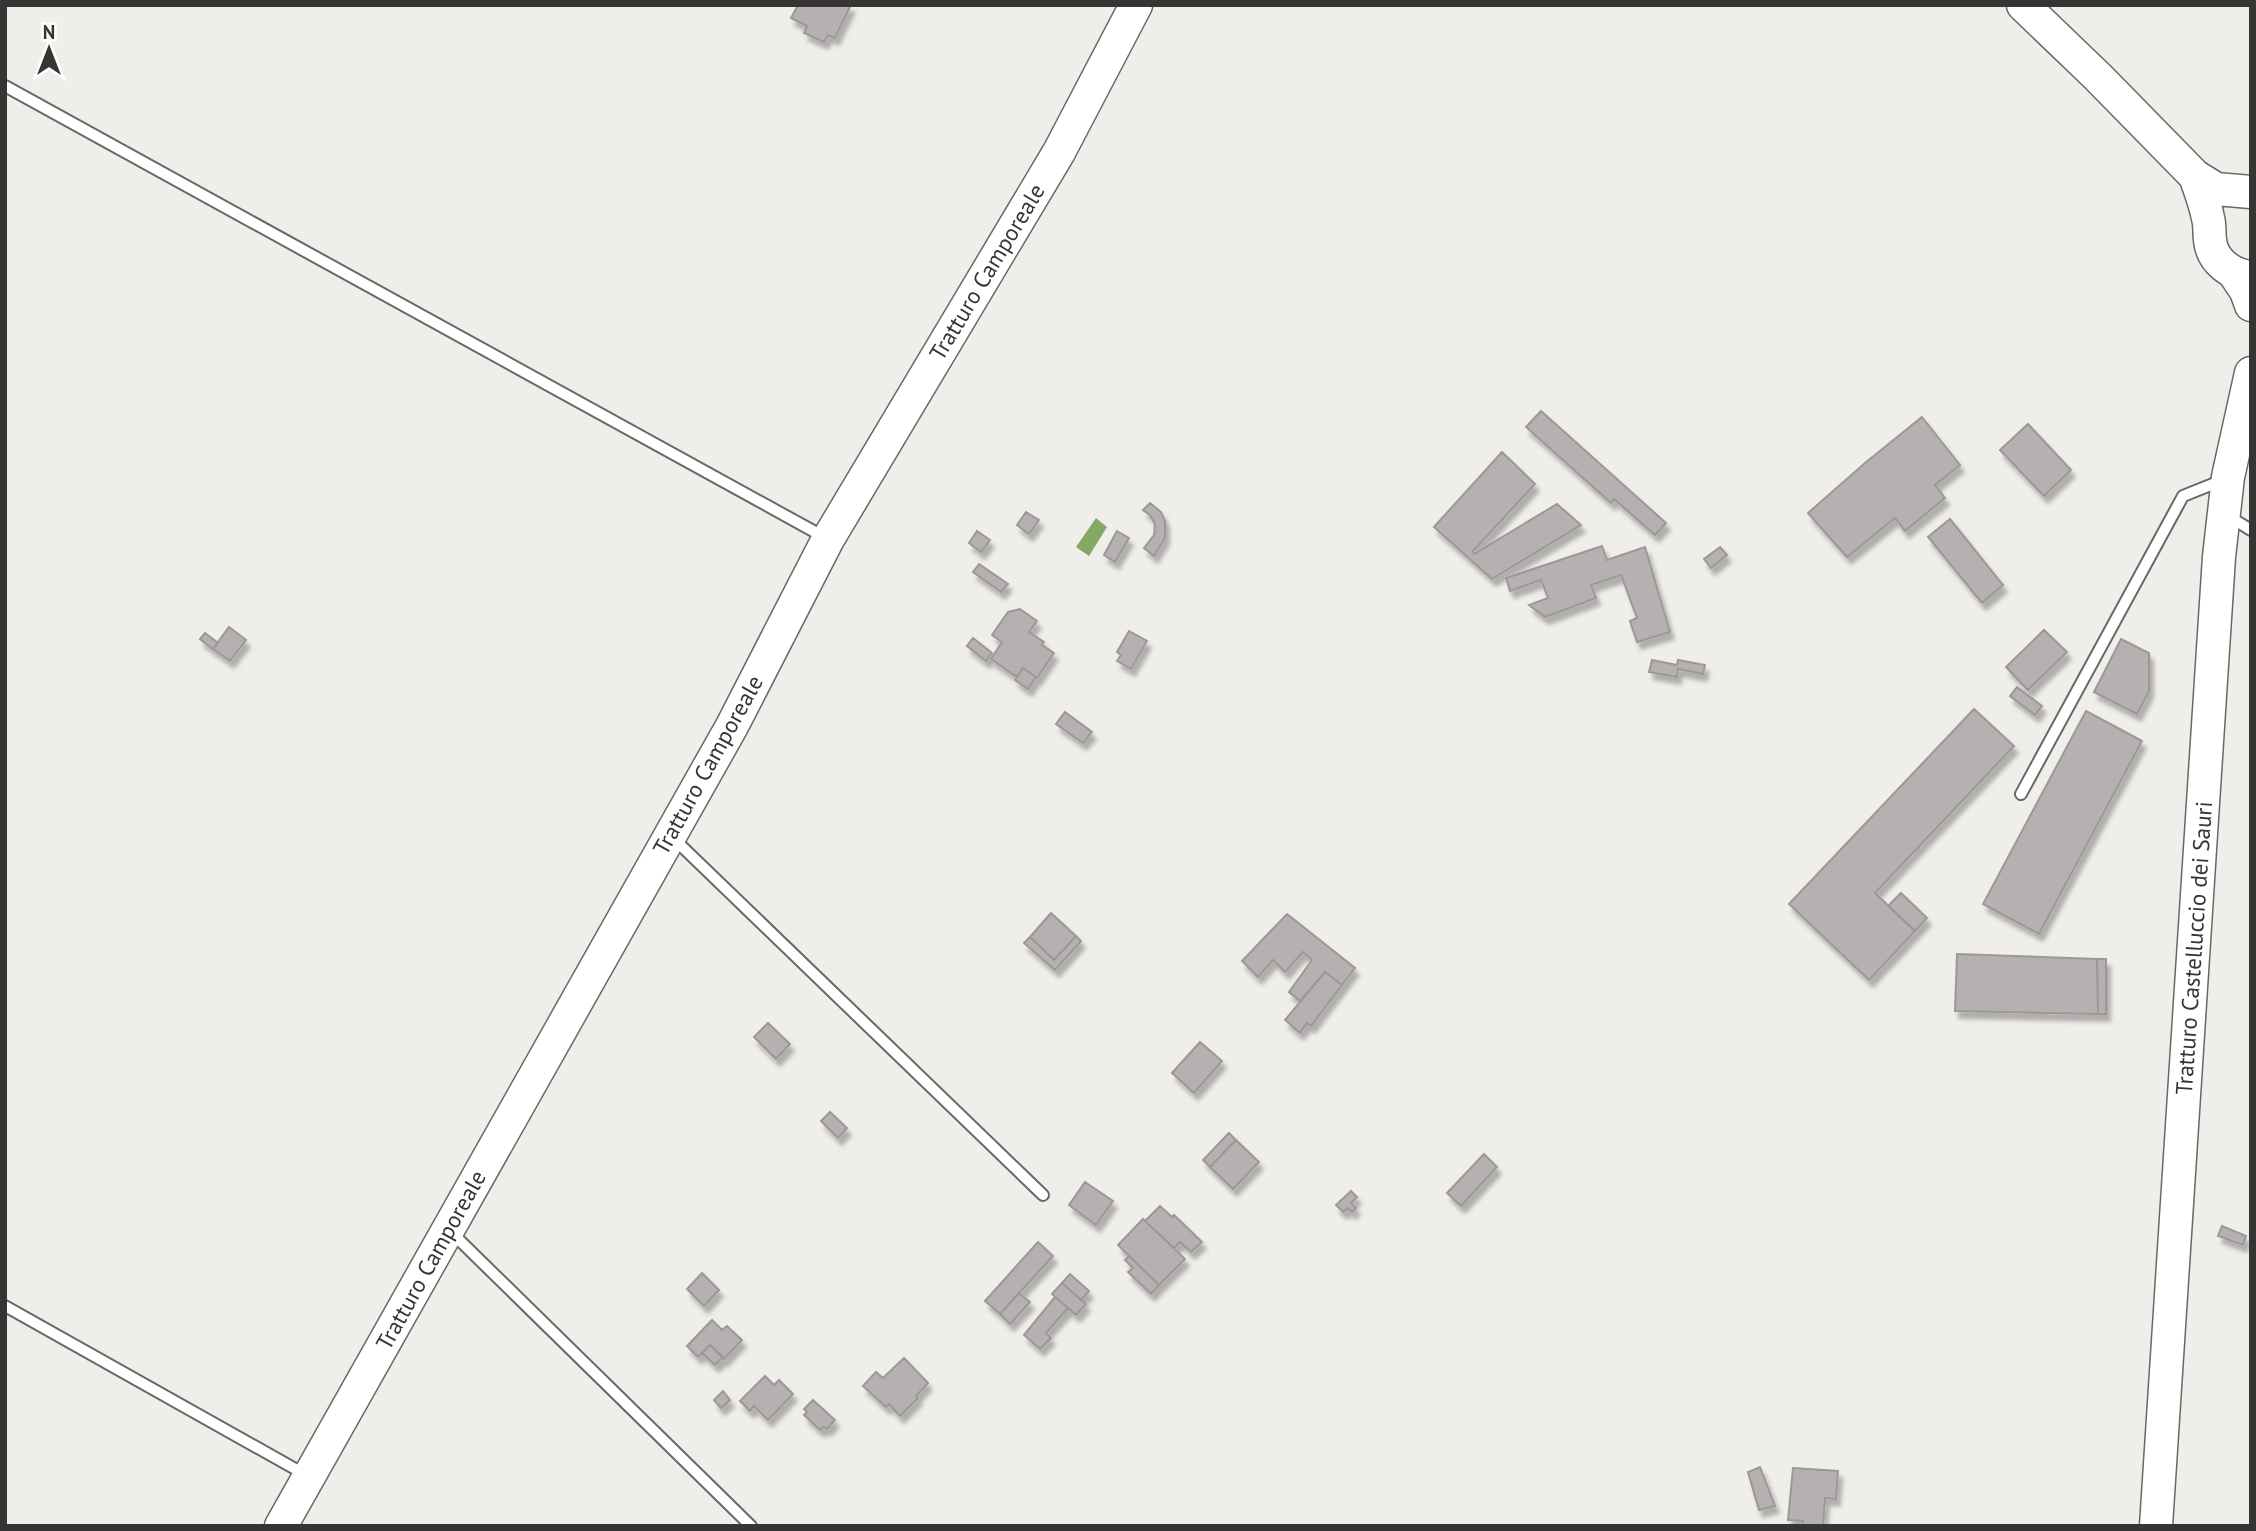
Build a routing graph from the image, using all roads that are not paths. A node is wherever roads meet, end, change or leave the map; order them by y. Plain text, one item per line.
1 (1136, 5) edge
2 (2024, 5) edge
3 (5, 86) edge
4 (2195, 176) junction
5 (2250, 192) edge
6 (2210, 227) junction
7 (2242, 275) edge
8 (2251, 305) edge
9 (2251, 373) edge
10 (2228, 477) junction
11 (2238, 522) edge
12 (828, 539) junction
13 (2021, 794) dead end
14 (670, 835) junction
15 (1043, 1195) dead end
16 (448, 1229) junction
17 (5, 1306) edge
18 (309, 1476) junction
19 (281, 1526) edge
20 (751, 1526) edge
21 (2156, 1526) edge

1 - 12 street, Tratturo Camporeale
2 - 4 street
3 - 12 lane
4 - 5 street
4 - 6 street
5 - 6 street
6 - 7 street
7 - 8 street
9 - 10 street, Tratturo Castelluccio dei Sauri
10 - 11 street, Tratturo Castelluccio dei Sauri
10 - 13 lane
11 - 21 street, Tratturo Castelluccio dei Sauri
12 - 14 street, Tratturo Camporeale
14 - 15 lane
14 - 16 street, Tratturo Camporeale
16 - 18 street, Tratturo Camporeale
16 - 20 lane
17 - 18 lane
18 - 19 street, Tratturo Camporeale

